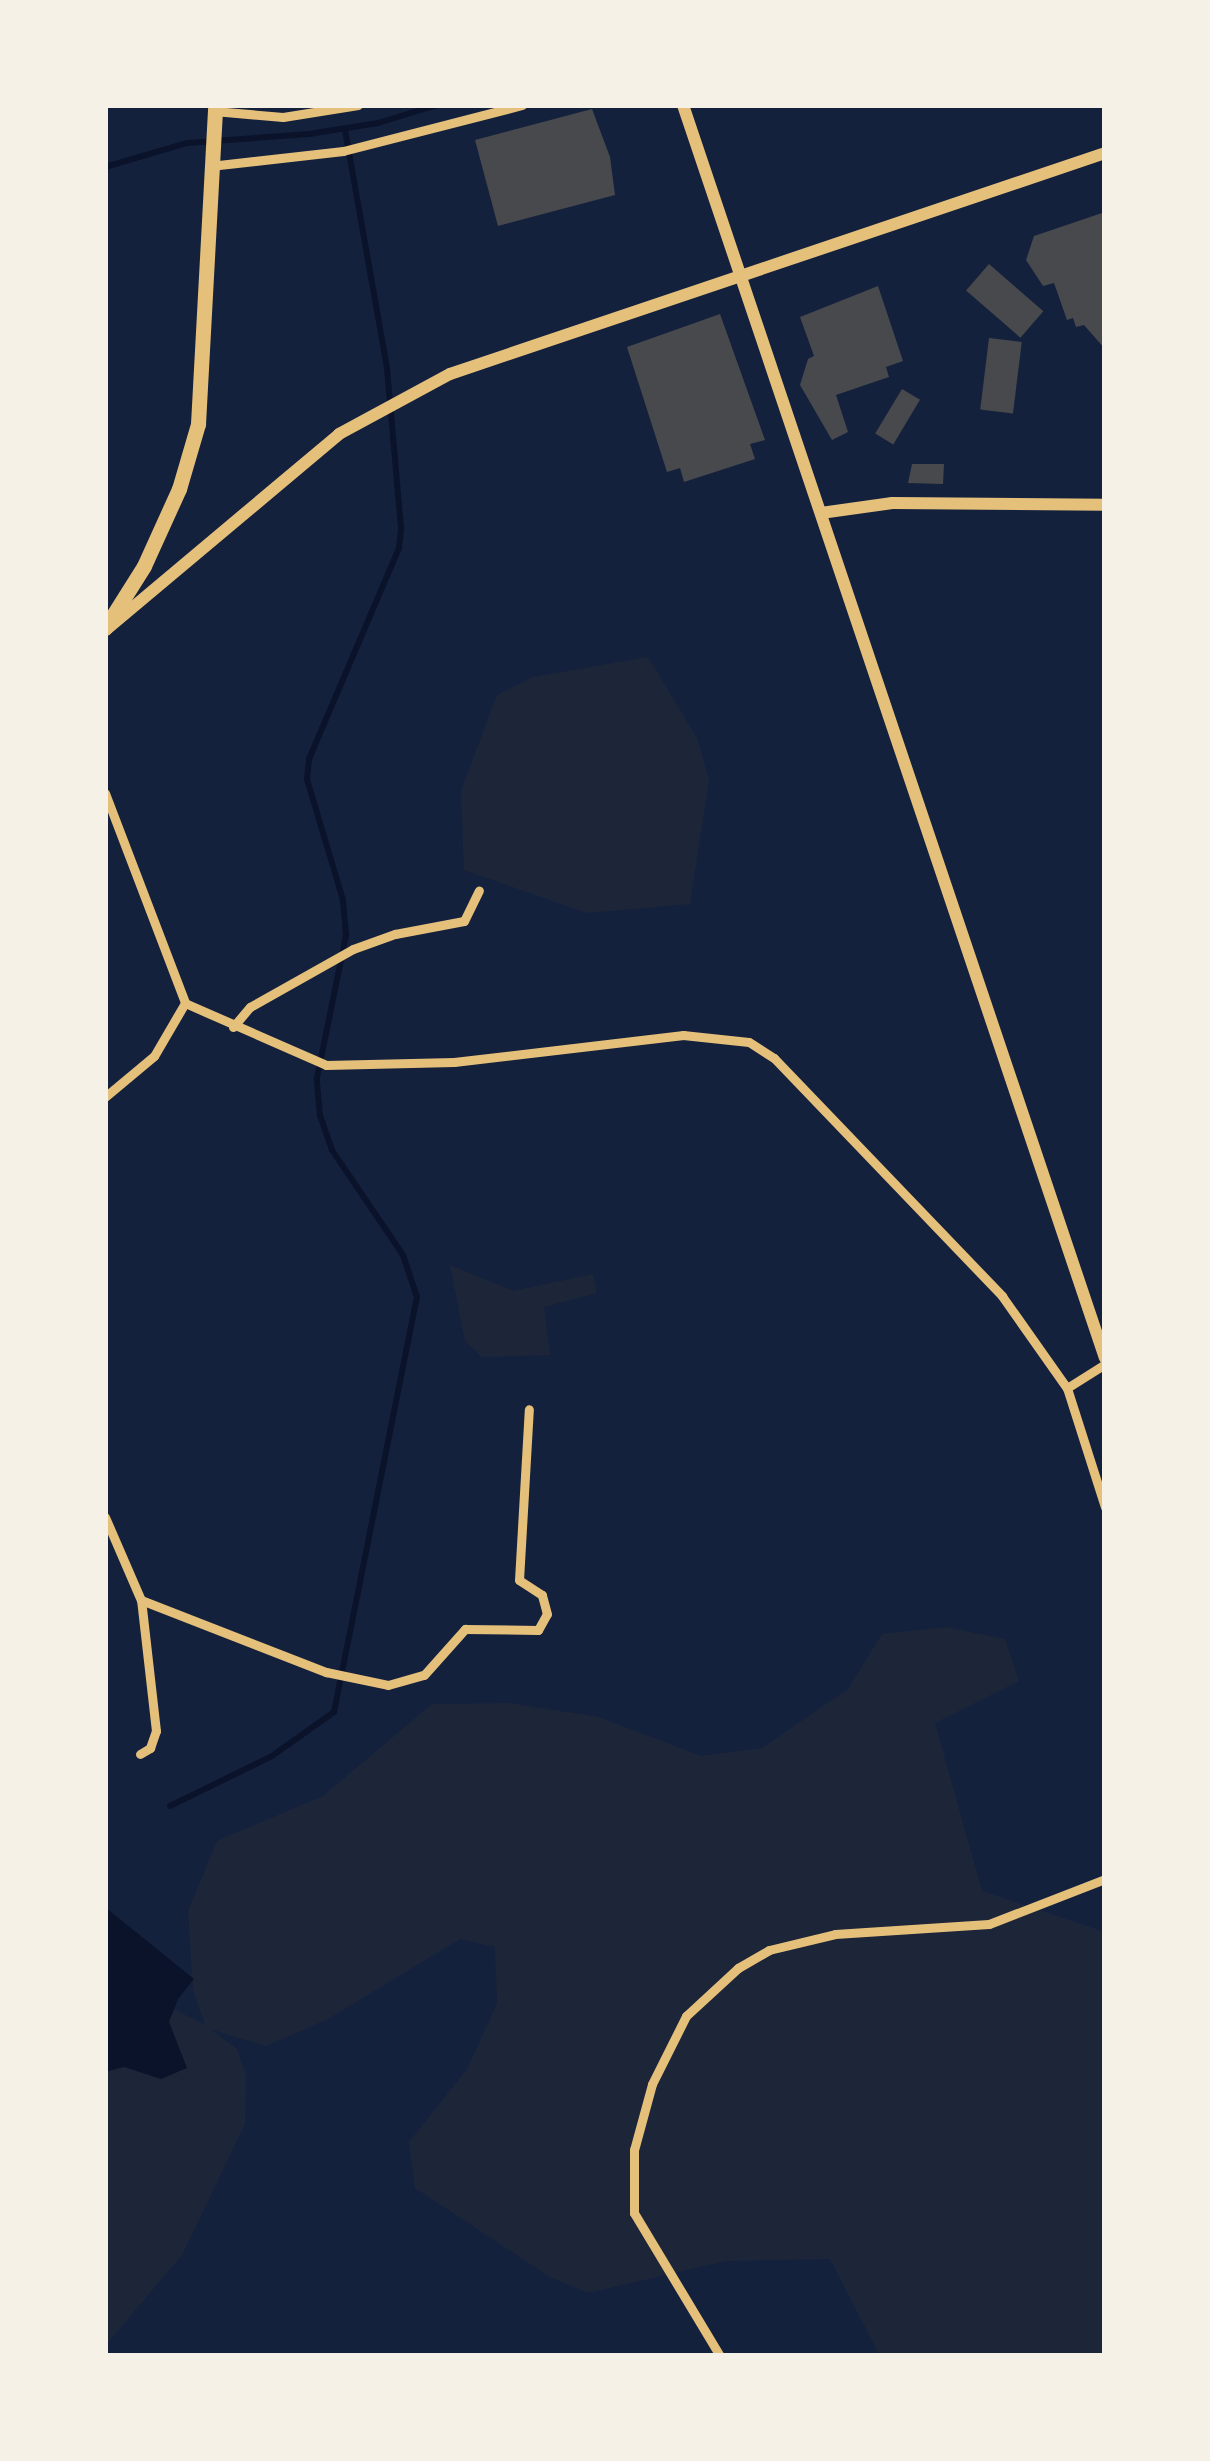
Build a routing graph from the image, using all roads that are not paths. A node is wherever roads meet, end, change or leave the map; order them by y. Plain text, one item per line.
1 (358, 105) edge
2 (522, 105) edge
3 (683, 105) edge
4 (213, 112) edge
5 (1105, 153) edge
6 (209, 166) junction
7 (741, 276) junction
8 (1105, 505) edge
9 (821, 513) junction
10 (105, 630) edge
11 (105, 793) edge
12 (479, 890) dead end
13 (185, 1004) junction
14 (233, 1027) junction
15 (105, 1097) edge
16 (1105, 1361) edge
17 (1067, 1388) junction
18 (529, 1408) dead end
19 (1105, 1508) edge
20 (105, 1517) edge
21 (141, 1600) junction
22 (140, 1754) dead end
23 (1105, 1879) edge
24 (720, 2356) edge

1 - 4 street
2 - 6 street
3 - 7 street
4 - 6 main road
5 - 7 street
6 - 10 main road
7 - 9 street
7 - 10 street
8 - 9 street
9 - 16 street
11 - 13 street
12 - 14 street
13 - 14 street
13 - 15 street
14 - 17 street
16 - 17 street
17 - 19 street
18 - 21 street
20 - 21 street
21 - 22 street
23 - 24 street

